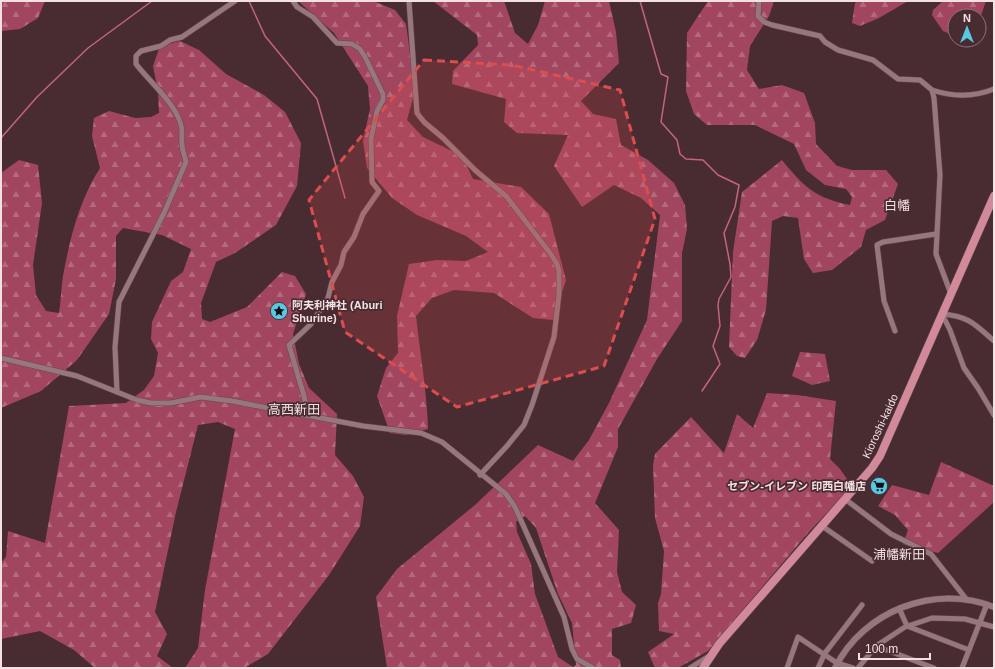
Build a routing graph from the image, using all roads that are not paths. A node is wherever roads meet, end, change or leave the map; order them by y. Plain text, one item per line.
1 (235, 1) edge
2 (292, 1) edge
3 (409, 1) edge
4 (759, 1) edge
5 (994, 89) edge
6 (932, 90) junction
7 (994, 196) edge
8 (936, 234) junction
9 (951, 294) junction
10 (942, 315) junction
11 (894, 331) dead end
12 (994, 341) edge
13 (1, 358) edge
14 (117, 392) junction
15 (994, 415) edge
16 (308, 416) junction
17 (480, 474) junction
18 (845, 499) junction
19 (822, 526) junction
20 (872, 561) dead end
21 (967, 600) junction
22 (987, 604) junction
23 (862, 605) dead end
24 (994, 607) edge
25 (899, 608) junction
26 (980, 622) junction
27 (907, 626) junction
28 (994, 627) edge
29 (876, 646) junction
30 (969, 650) junction
31 (825, 654) junction
32 (711, 655) junction
33 (836, 665) edge
34 (593, 668) edge
35 (690, 668) edge
36 (703, 668) edge
37 (787, 668) edge
38 (818, 668) edge
39 (852, 668) edge
40 (858, 668) edge
41 (934, 668) edge
42 (962, 668) edge

1 - 14 street
2 - 16 street
3 - 17 street
4 - 6 street
5 - 6 street
6 - 8 street
7 - 9 main road, Kioroshi-kaido
8 - 9 street
8 - 11 street
9 - 10 main road, Kioroshi-kaido
10 - 12 street
10 - 15 street
10 - 18 main road, Kioroshi-kaido
13 - 14 street
14 - 16 street
16 - 17 street
17 - 34 street
18 - 19 main road, Kioroshi-kaido
18 - 21 street
19 - 20 street
19 - 32 main road, Kioroshi-kaido
21 - 22 street
21 - 25 street
22 - 24 street
22 - 26 street
23 - 31 street
25 - 27 street
25 - 33 street
26 - 27 street
26 - 28 street
26 - 30 street
27 - 29 street
27 - 30 street
29 - 40 street
29 - 41 street
30 - 42 street
31 - 33 street
31 - 37 street
31 - 38 street
32 - 35 street
32 - 36 main road, Kioroshi-kaido
33 - 39 street

